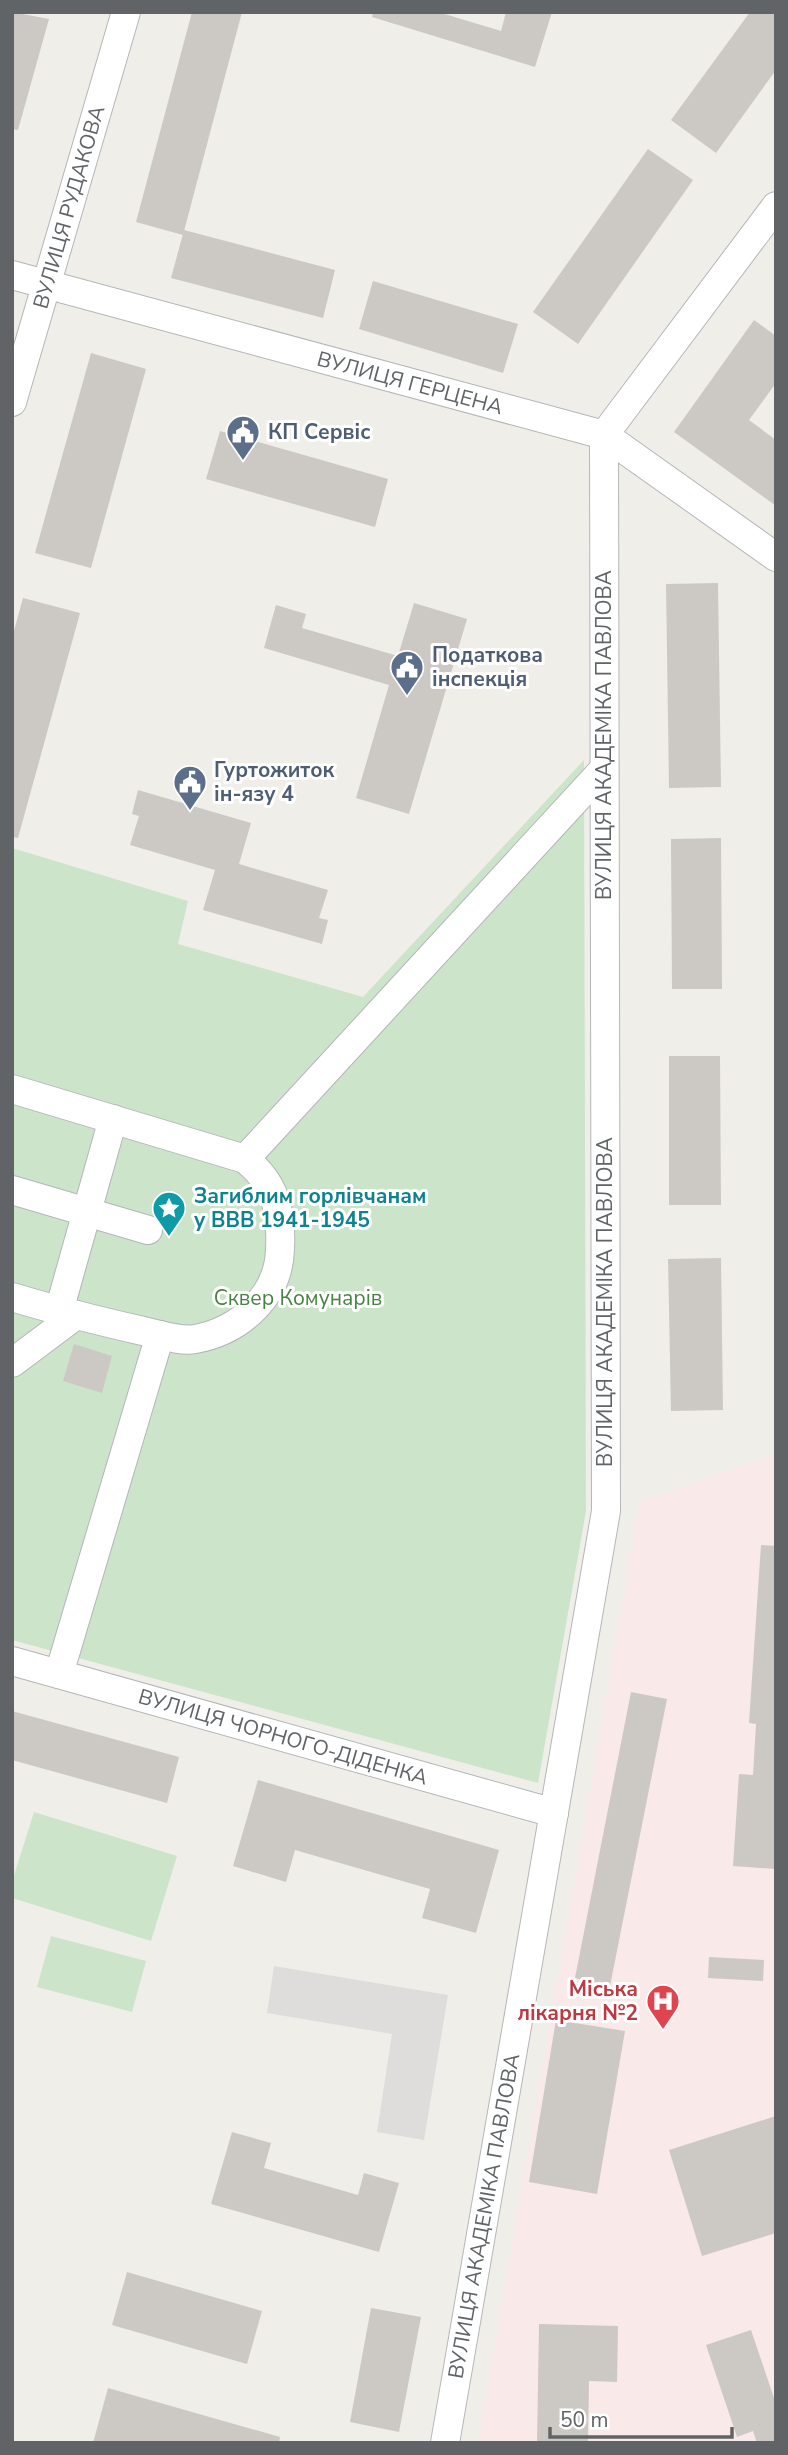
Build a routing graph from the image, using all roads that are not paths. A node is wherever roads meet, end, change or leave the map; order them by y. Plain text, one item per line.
1 (126, 12) edge
2 (776, 206) edge
3 (12, 275) edge
4 (47, 285) junction
5 (12, 402) edge
6 (604, 435) junction
7 (776, 557) edge
8 (604, 769) junction
9 (12, 1089) edge
10 (113, 1119) junction
11 (245, 1159) junction
12 (12, 1190) edge
13 (87, 1212) junction
14 (148, 1230) dead end
15 (12, 1297) edge
16 (67, 1313) junction
17 (160, 1335) junction
18 (12, 1363) edge
19 (12, 1661) edge
20 (59, 1674) junction
21 (554, 1813) junction
22 (445, 2443) edge

1 - 4 street, ВУЛИЦЯ РУДАКОВА
2 - 6 street
3 - 4 street, ВУЛИЦЯ ГЕРЦЕНА
4 - 5 street, ВУЛИЦЯ РУДАКОВА
4 - 6 street, ВУЛИЦЯ ГЕРЦЕНА
6 - 7 street, ВУЛИЦЯ ГЕРЦЕНА
6 - 8 street, ВУЛИЦЯ АКАДЕМІКА ПАВЛОВА
8 - 11 street
8 - 21 street, ВУЛИЦЯ АКАДЕМІКА ПАВЛОВА
9 - 10 street
10 - 11 street
10 - 13 street
11 - 17 street
12 - 13 street
13 - 14 street
13 - 16 street
15 - 16 street
16 - 17 street
16 - 18 street
17 - 20 street
19 - 20 street, ВУЛИЦЯ ЧОРНОГО-ДІДЕНКА
20 - 21 street, ВУЛИЦЯ ЧОРНОГО-ДІДЕНКА
21 - 22 street, ВУЛИЦЯ АКАДЕМІКА ПАВЛОВА

